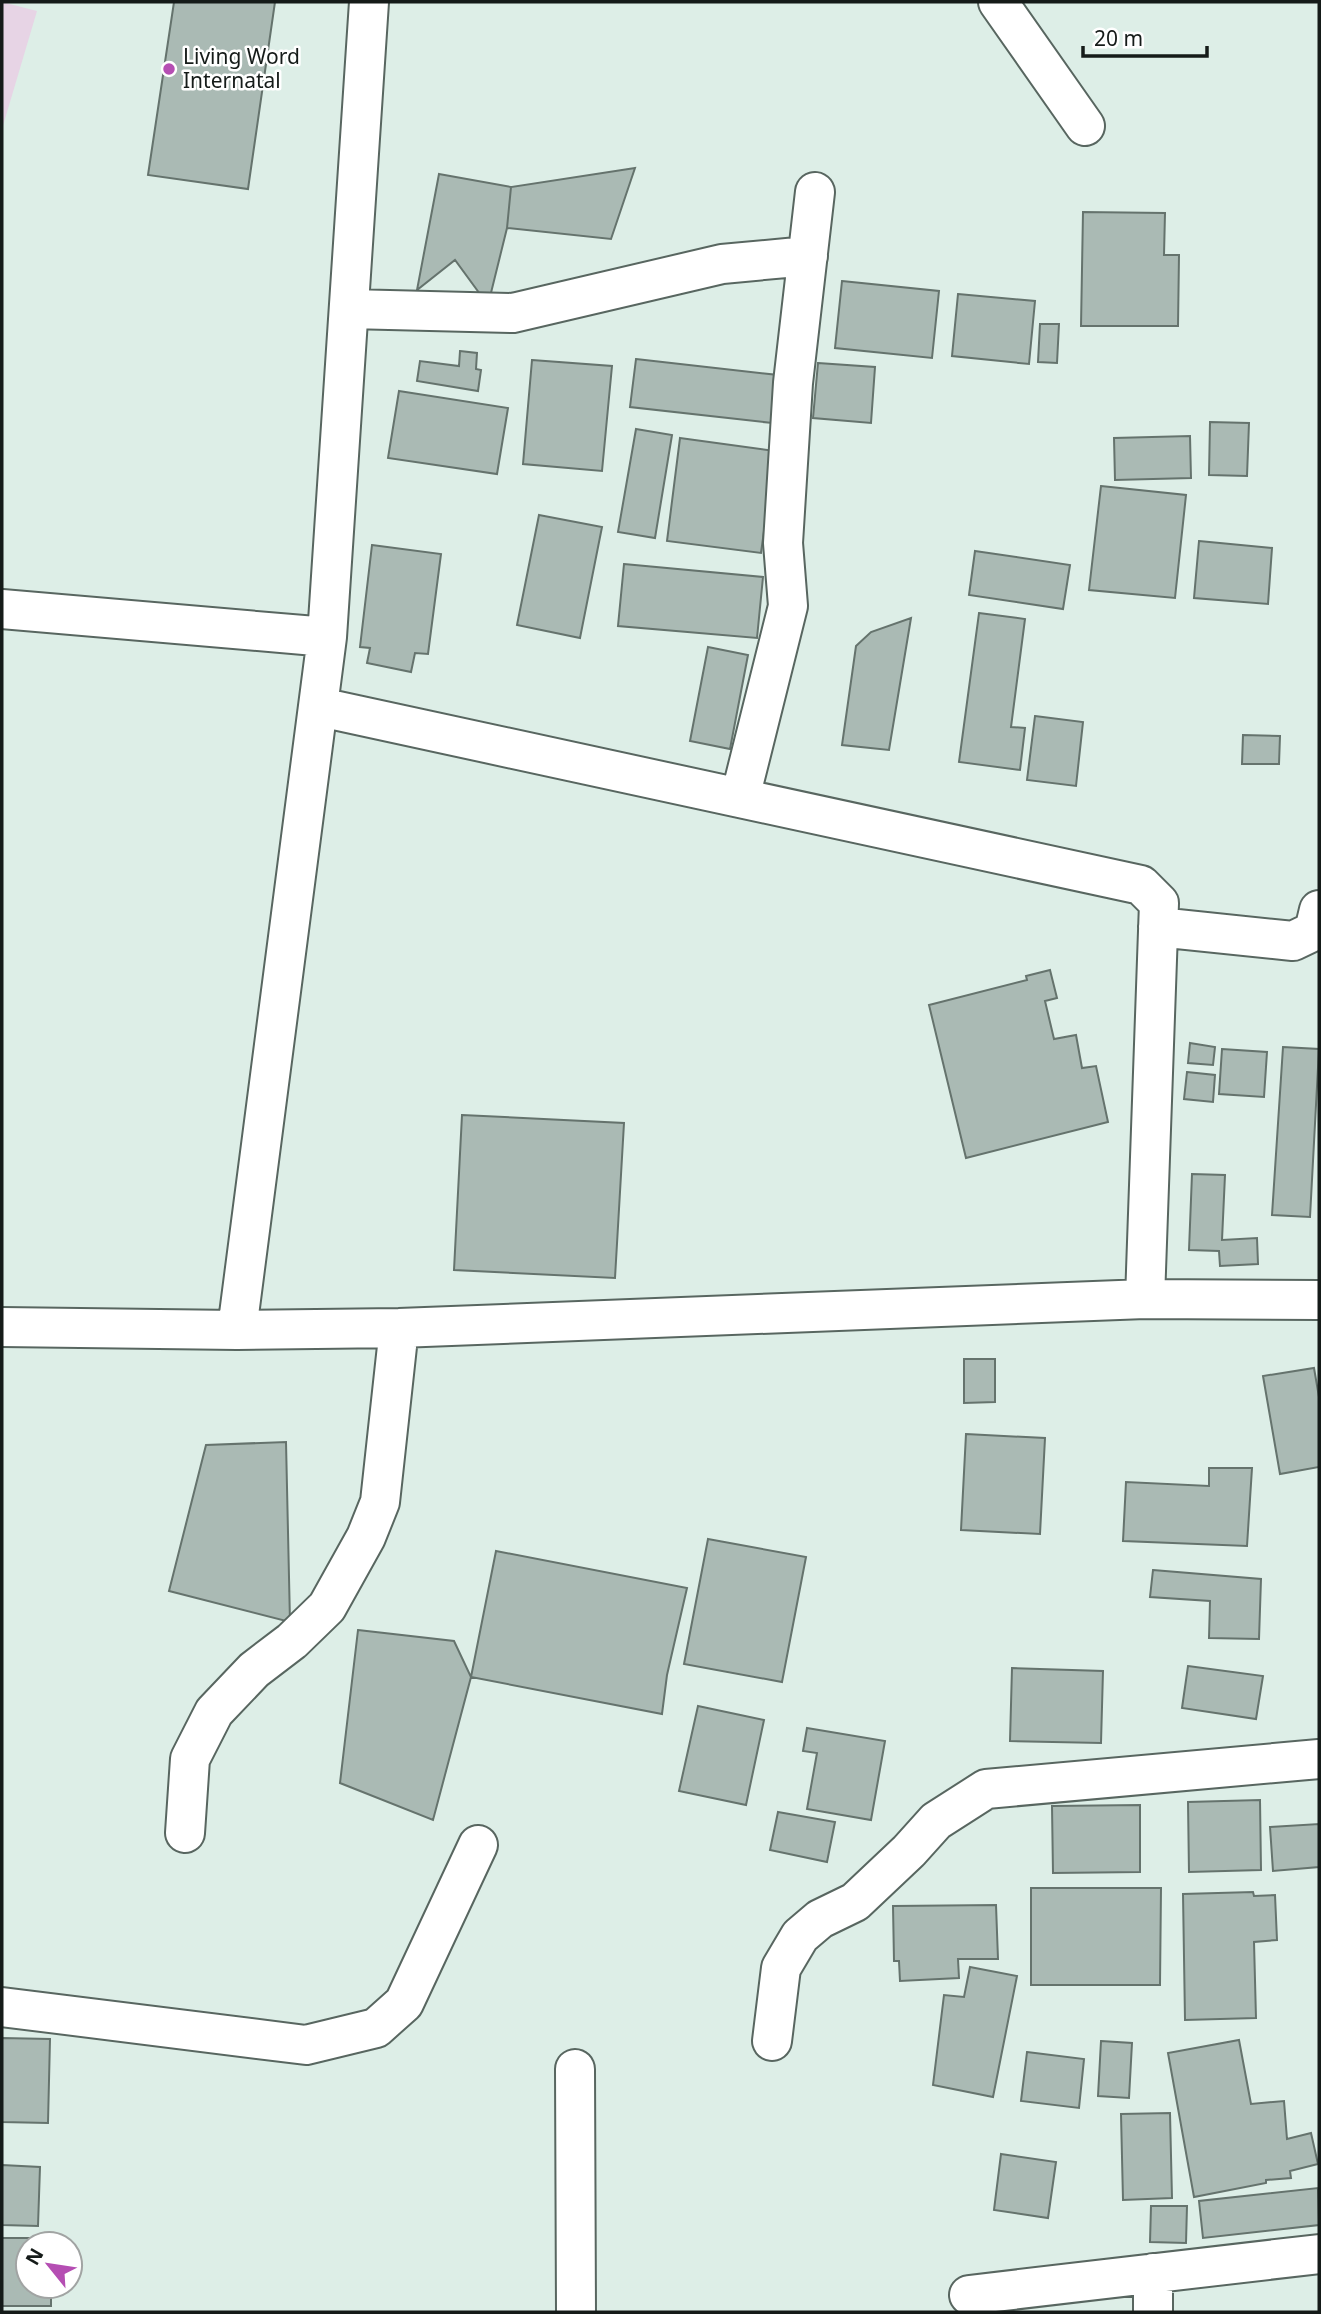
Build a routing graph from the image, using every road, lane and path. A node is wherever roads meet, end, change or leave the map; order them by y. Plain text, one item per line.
1 (369, 2) edge
2 (998, 2) edge
3 (1085, 126) dead end
4 (815, 192) dead end
5 (808, 256) junction
6 (349, 309) junction
7 (2, 609) edge
8 (327, 637) junction
9 (320, 707) junction
10 (740, 798) junction
11 (1319, 915) edge
12 (1158, 927) junction
13 (1145, 1298) junction
14 (1319, 1300) edge
15 (2, 1327) edge
16 (399, 1328) junction
17 (237, 1330) junction
18 (1319, 1759) edge
19 (185, 1833) dead end
20 (478, 1845) dead end
21 (2, 2007) edge
22 (772, 2041) dead end
23 (575, 2069) dead end
24 (1319, 2253) edge
25 (1153, 2273) junction
26 (969, 2295) dead end
27 (576, 2312) edge
28 (1153, 2312) edge

1 - 6 street
2 - 3 street
4 - 5 street
5 - 6 street
5 - 10 street
6 - 8 street
7 - 8 street
8 - 9 street
9 - 10 street
9 - 17 street
10 - 12 street
11 - 12 street
12 - 13 street
13 - 14 street
13 - 16 street
15 - 17 street
16 - 17 street
16 - 19 street
18 - 22 street
20 - 21 street
23 - 27 street
24 - 25 street
25 - 26 street
25 - 28 street

